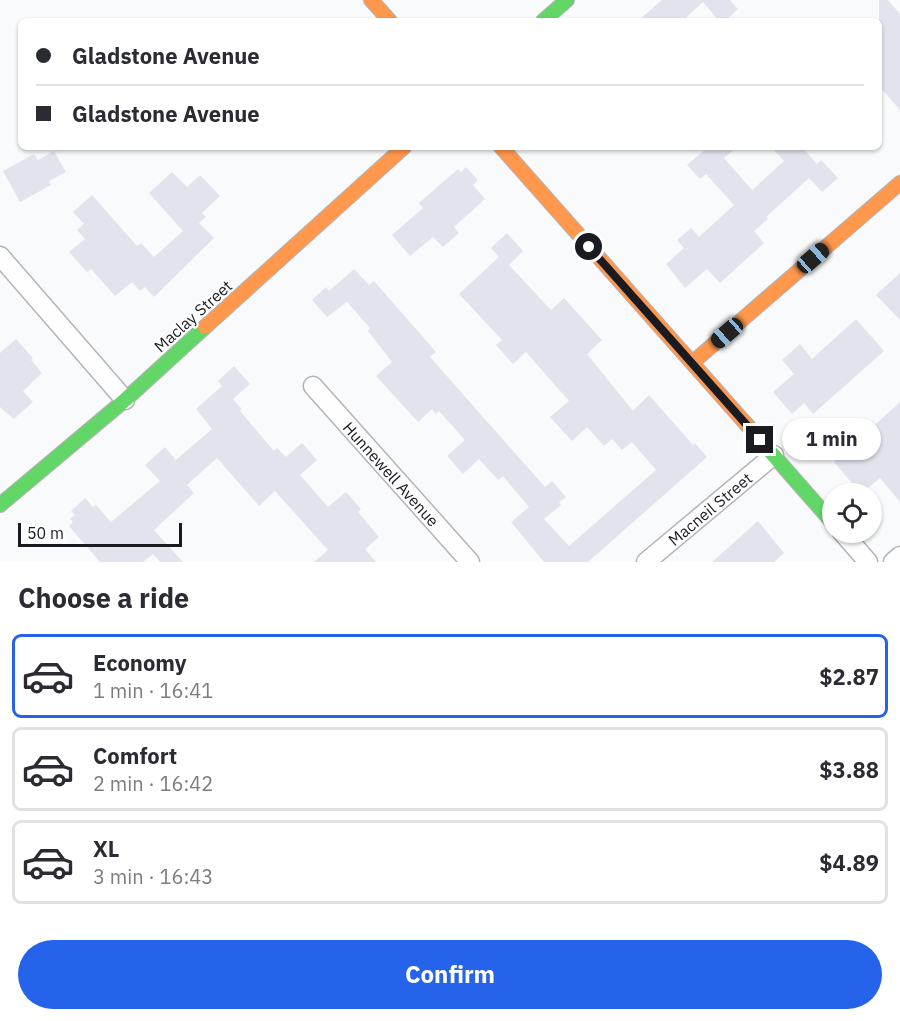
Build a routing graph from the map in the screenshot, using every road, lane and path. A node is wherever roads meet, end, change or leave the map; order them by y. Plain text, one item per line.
1 (371, 0) edge
2 (567, 0) edge
3 (387, 18) edge
4 (546, 18) edge
5 (401, 150) edge
6 (504, 150) edge
7 (900, 183) edge
8 (0, 256) edge
9 (692, 363) junction
10 (313, 386) dead end
11 (125, 400) junction
12 (774, 455) junction
13 (0, 505) edge
14 (822, 510) edge
15 (852, 543) edge
16 (900, 556) edge
17 (470, 562) edge
18 (646, 562) edge
19 (868, 562) edge
20 (893, 562) edge

1 - 3 street
2 - 4 street
5 - 11 street, Maclay Street
6 - 9 street
7 - 9 street
8 - 11 street
9 - 12 street
10 - 17 street, Hunnewell Avenue
11 - 13 street, Maclay Street
12 - 14 street
12 - 18 street, Macneil Street
15 - 19 street
16 - 20 street

